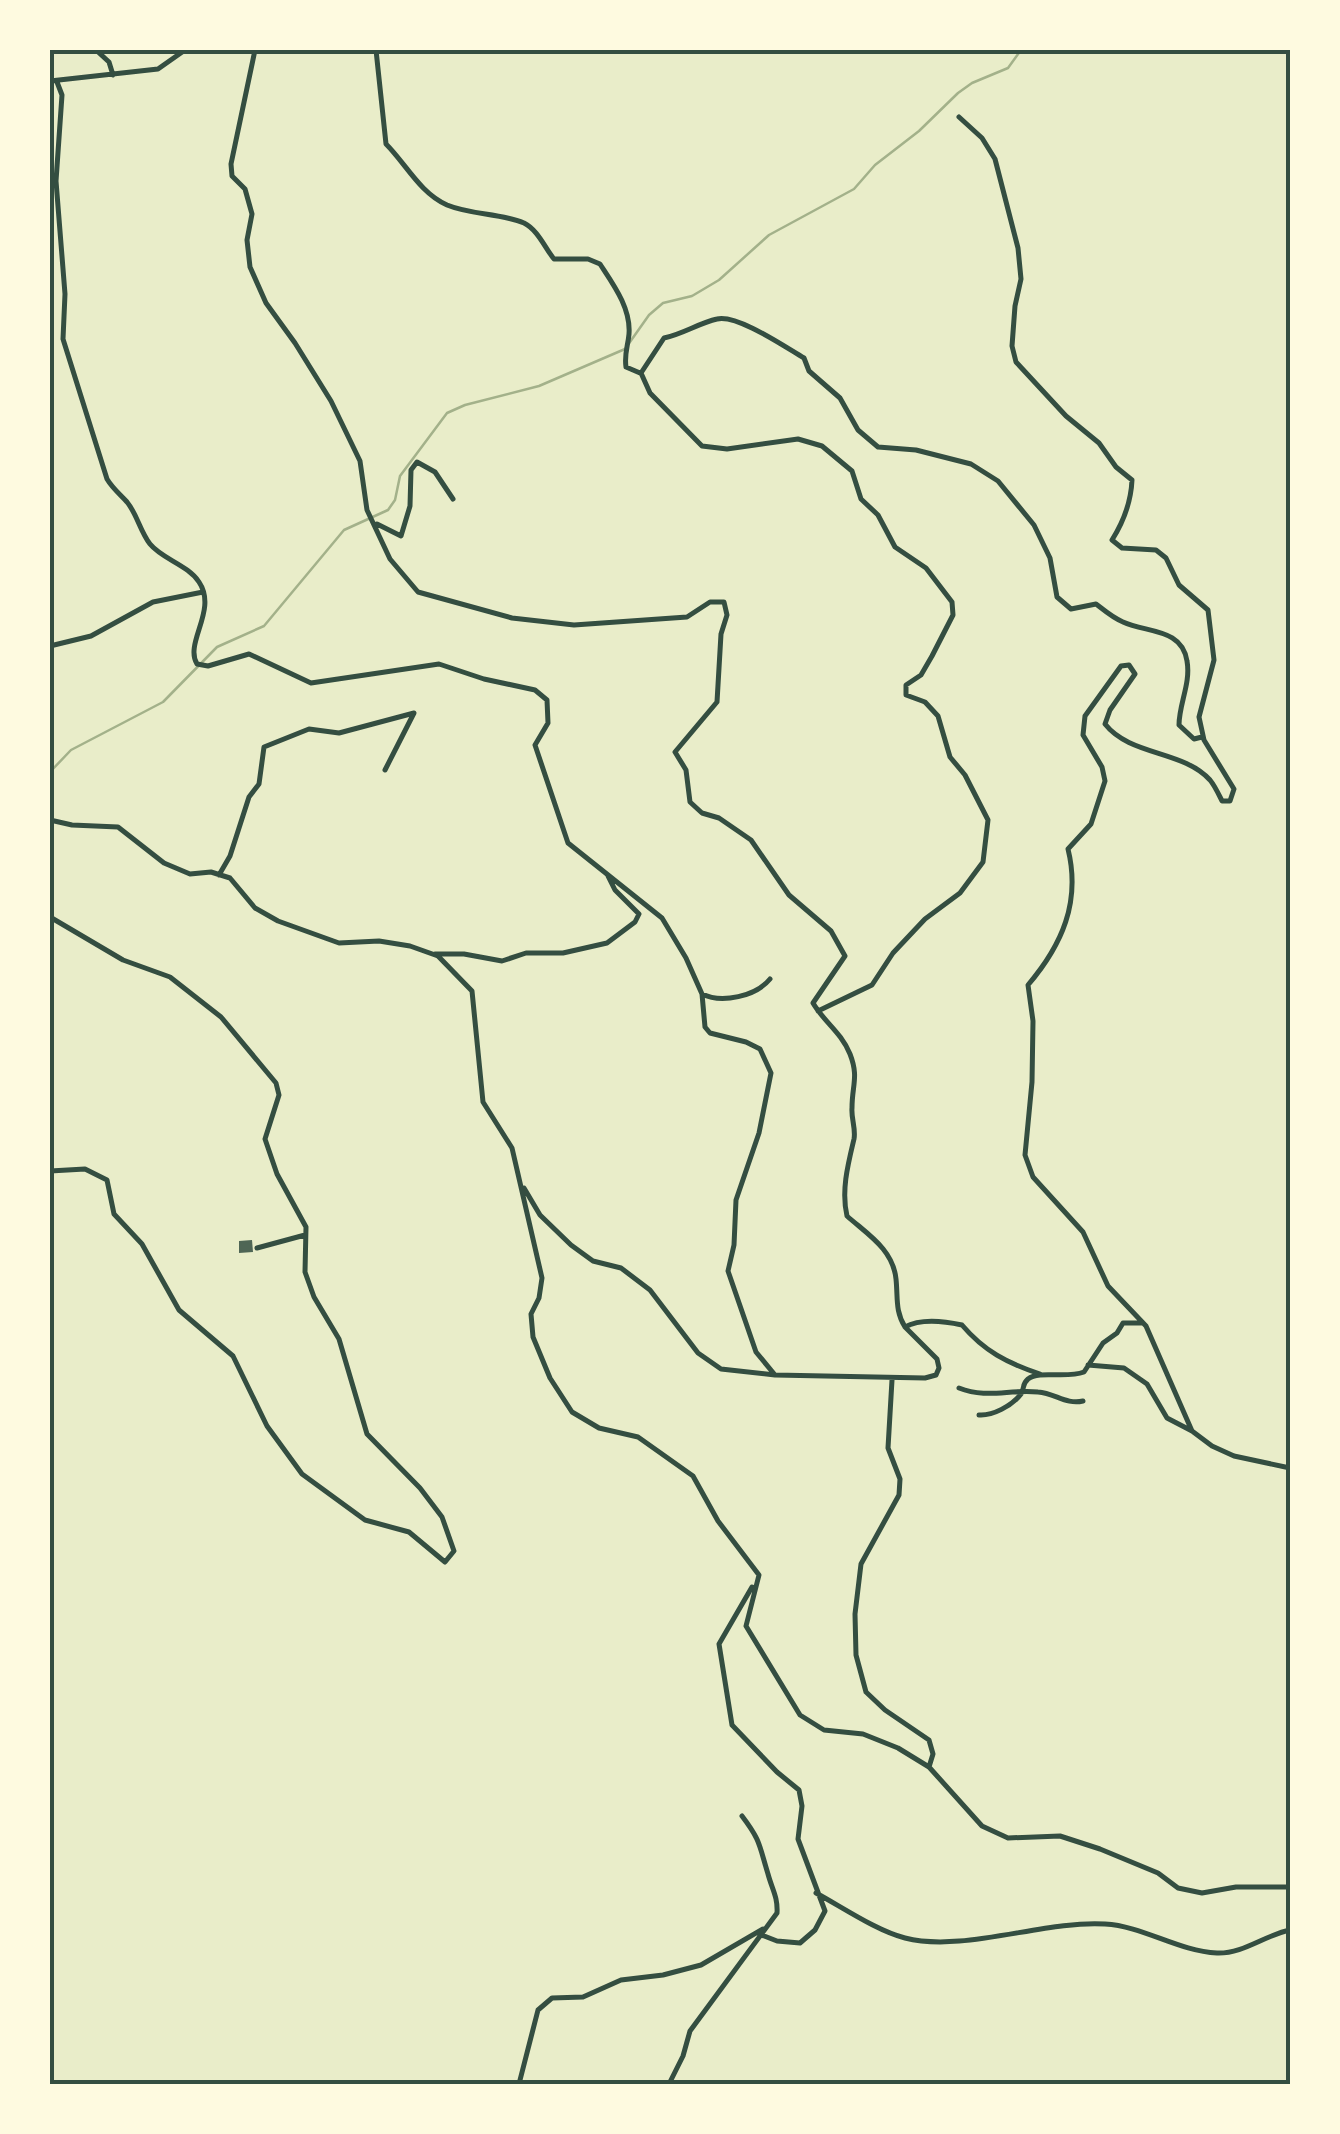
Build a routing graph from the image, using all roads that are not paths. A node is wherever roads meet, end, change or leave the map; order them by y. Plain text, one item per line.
1 (96, 50) edge
2 (185, 50) edge
3 (255, 50) edge
4 (376, 50) edge
5 (113, 75) junction
6 (54, 82) edge
7 (959, 118) dead end
8 (641, 373) junction
9 (453, 499) dead end
10 (374, 522) junction
11 (204, 592) junction
12 (50, 646) edge
13 (1202, 736) junction
14 (385, 770) dead end
15 (50, 820) edge
16 (606, 874) junction
17 (220, 875) junction
18 (50, 917) edge
19 (433, 954) junction
20 (770, 979) dead end
21 (702, 994) junction
22 (818, 1011) junction
23 (50, 1171) edge
24 (518, 1176) junction
25 (305, 1235) junction
26 (257, 1248) dead end
27 (1143, 1323) junction
28 (904, 1328) junction
29 (1088, 1364) junction
30 (1040, 1374) junction
31 (775, 1375) junction
32 (892, 1379) junction
33 (959, 1388) dead end
34 (1021, 1391) junction
35 (1083, 1401) dead end
36 (980, 1415) dead end
37 (1192, 1431) junction
38 (1290, 1468) edge
39 (759, 1575) junction
40 (928, 1767) junction
41 (742, 1816) dead end
42 (1290, 1887) edge
43 (818, 1894) junction
44 (1290, 1930) edge
45 (761, 1932) junction
46 (520, 2084) edge
47 (669, 2084) edge

1 - 5 street
2 - 5 street
3 - 10 street
4 - 8 street
5 - 6 street
6 - 11 street
7 - 13 street
8 - 13 street
8 - 22 street
9 - 10 street
10 - 22 street
11 - 12 street
11 - 16 street
13 - 27 street
14 - 17 street
15 - 17 street
16 - 19 street
16 - 21 street
17 - 19 street
18 - 25 street
19 - 24 street
20 - 21 street
21 - 31 street
22 - 28 street
23 - 25 street
24 - 31 street
24 - 39 street
25 - 26 street
27 - 29 street
27 - 37 street
28 - 30 street
28 - 32 street
29 - 30 street
29 - 37 street
30 - 34 street
31 - 32 street
32 - 40 street
33 - 34 street
34 - 35 street
34 - 36 street
37 - 38 street
39 - 40 street
39 - 43 street
40 - 42 street
41 - 45 street
43 - 44 street
43 - 45 street
45 - 46 street
45 - 47 street

